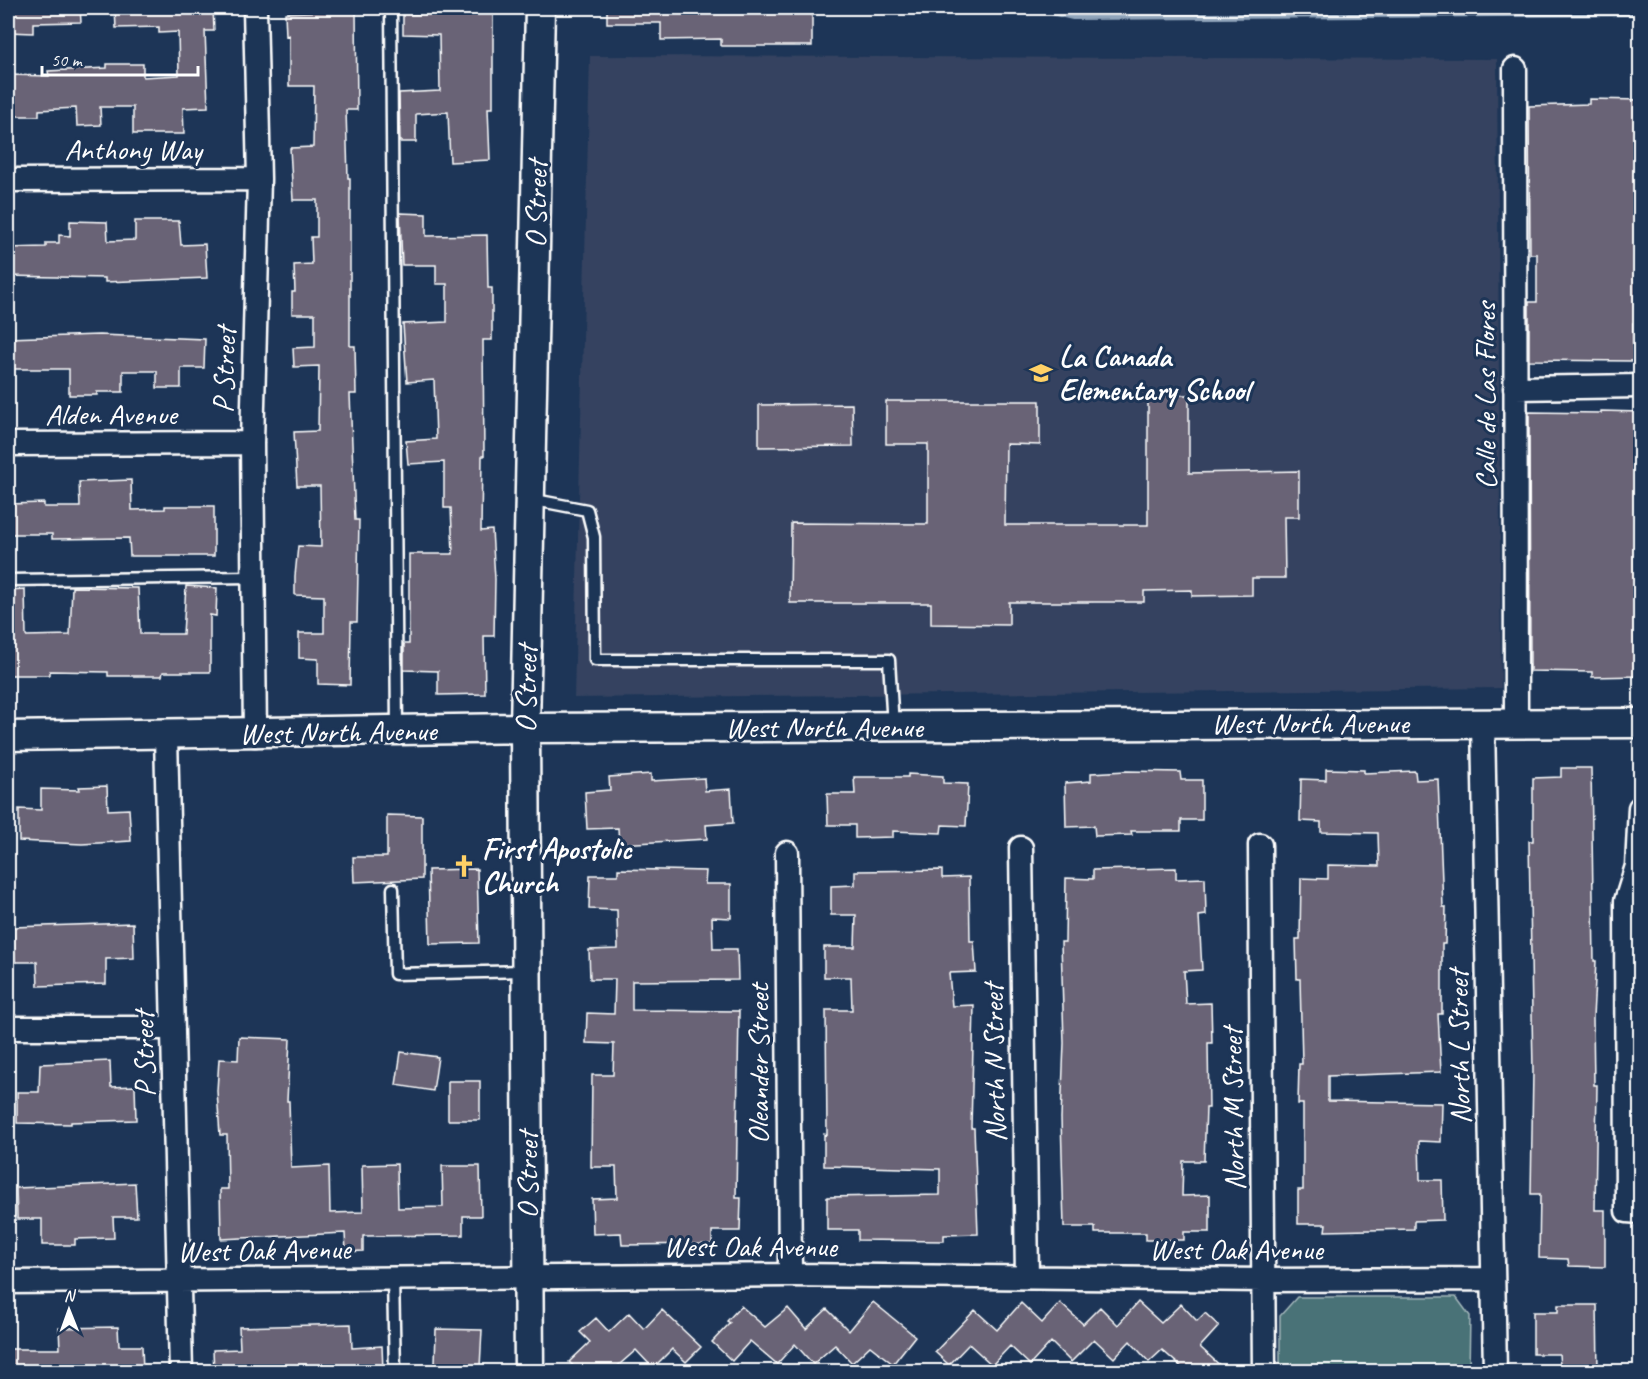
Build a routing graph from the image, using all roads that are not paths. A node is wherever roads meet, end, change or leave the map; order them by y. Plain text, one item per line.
1 (255, 8) edge
2 (391, 8) edge
3 (540, 8) edge
4 (1515, 69) dead end
5 (259, 179) junction
6 (8, 180) edge
7 (1641, 386) edge
8 (1515, 388) junction
9 (252, 443) junction
10 (8, 444) edge
11 (530, 499) junction
12 (253, 577) junction
13 (8, 580) edge
14 (1483, 722) junction
15 (1516, 722) junction
16 (1641, 723) edge
17 (893, 727) junction
18 (525, 728) junction
19 (398, 731) junction
20 (255, 735) junction
21 (8, 736) edge
22 (166, 736) junction
23 (1641, 808) edge
24 (1260, 845) dead end
25 (1021, 848) dead end
26 (787, 853) dead end
27 (1639, 866) edge
28 (393, 889) dead end
29 (526, 971) junction
30 (8, 1028) edge
31 (173, 1028) junction
32 (1634, 1109) edge
33 (1641, 1212) edge
34 (790, 1275) junction
35 (528, 1277) junction
36 (1027, 1277) junction
37 (393, 1278) junction
38 (1493, 1279) junction
39 (180, 1280) junction
40 (1264, 1280) junction
41 (8, 1282) edge
42 (181, 1371) edge
43 (395, 1371) edge
44 (529, 1371) edge
45 (1264, 1371) edge
46 (1495, 1371) edge

1 - 5 street, P Street
2 - 19 lane
3 - 11 street, O Street
4 - 8 street, Calle de Las Flores
5 - 6 street, Anthony Way
5 - 9 street, P Street
7 - 8 street
8 - 15 street, Calle de Las Flores
9 - 10 street, Alden Avenue
9 - 12 street, P Street
11 - 17 lane
11 - 18 street, O Street
12 - 13 lane
12 - 20 street, P Street
14 - 15 street, West North Avenue
14 - 17 street, West North Avenue
14 - 38 street, North L Street
15 - 16 street, West North Avenue
17 - 18 street, West North Avenue
18 - 19 street, West North Avenue
18 - 29 street, O Street
19 - 20 street, West North Avenue
20 - 22 street, West North Avenue
21 - 22 street, West North Avenue
22 - 31 street, P Street
23 - 27 street
24 - 40 street, North M Street
25 - 36 street, North N Street
26 - 34 street, Oleander Street
27 - 32 street
28 - 29 lane
29 - 35 street, O Street
30 - 31 street
31 - 39 street, P Street
32 - 33 street
34 - 35 street, West Oak Avenue
34 - 36 street, West Oak Avenue
35 - 37 street, West Oak Avenue
35 - 44 street, O Street
36 - 40 street, West Oak Avenue
37 - 39 street, West Oak Avenue
37 - 43 lane
38 - 40 street, West Oak Avenue
38 - 46 street, North L Street
39 - 41 street, West Oak Avenue
39 - 42 street, P Street
40 - 45 street, North M Street

